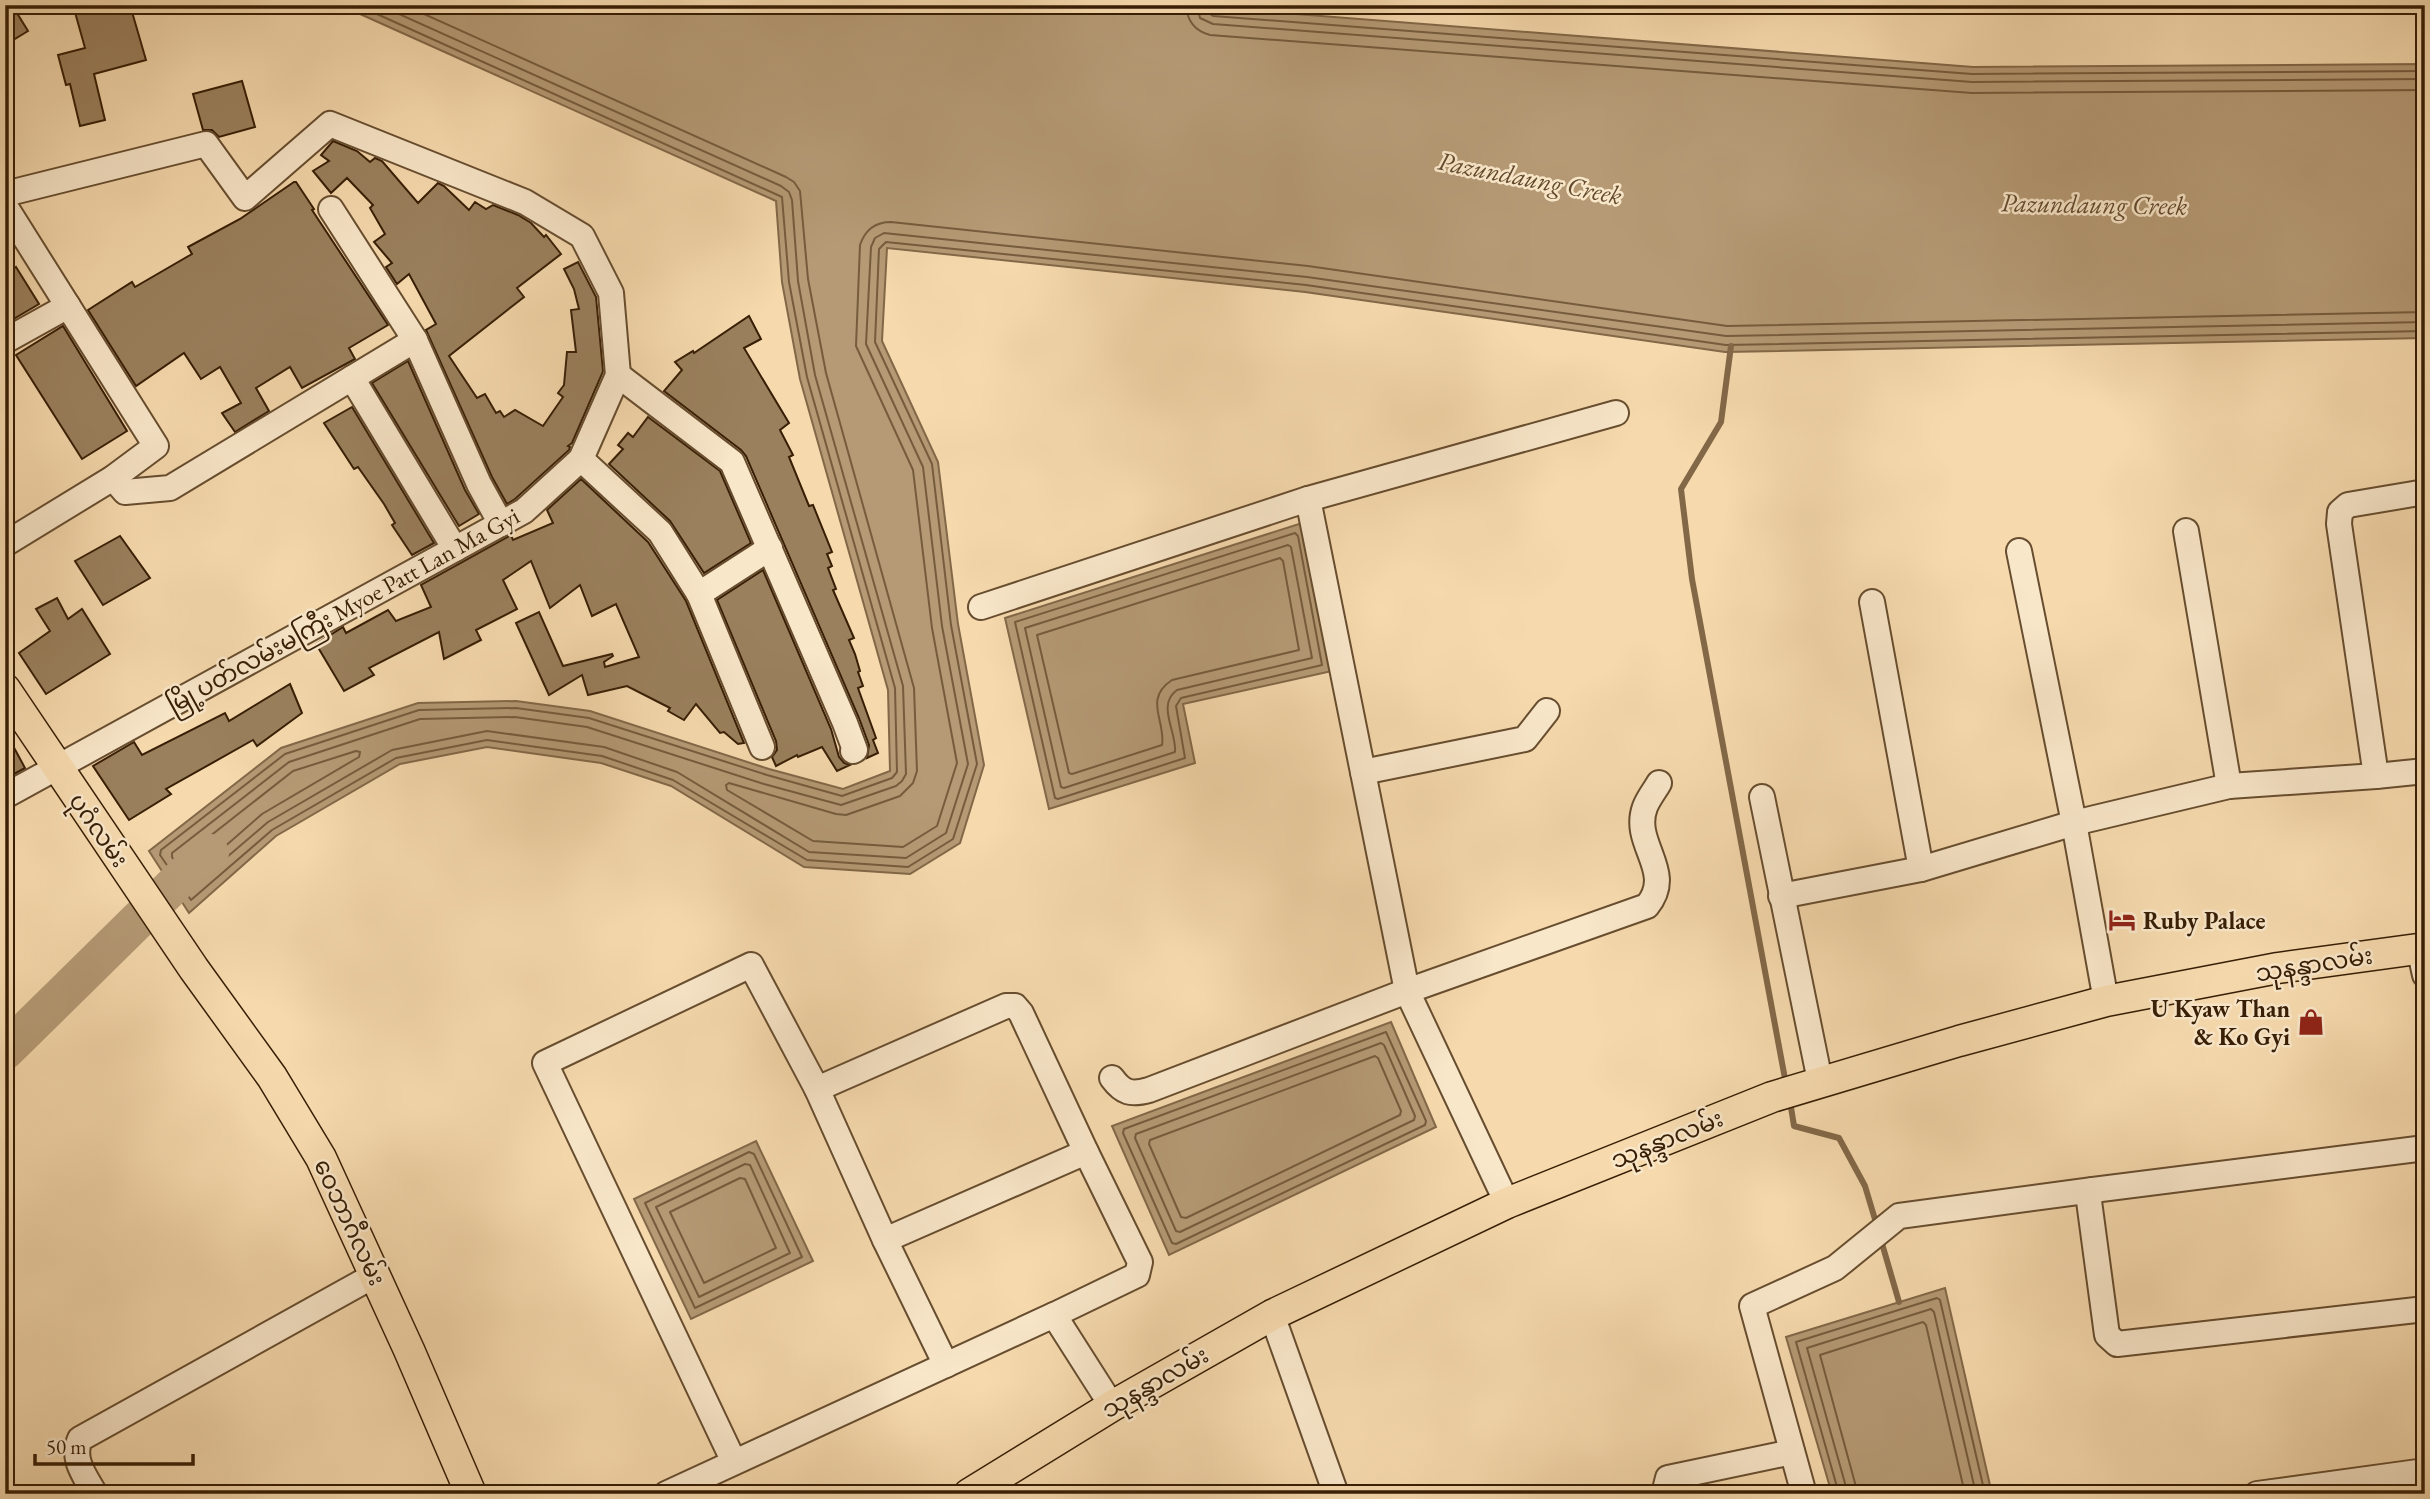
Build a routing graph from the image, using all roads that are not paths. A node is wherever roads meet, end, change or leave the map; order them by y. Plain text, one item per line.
1 (5, 194) edge
2 (5, 206) edge
3 (331, 209) dead end
4 (68, 306) junction
5 (5, 341) edge
6 (415, 341) junction
7 (618, 375) junction
8 (352, 378) junction
9 (1616, 413) dead end
10 (581, 459) junction
11 (113, 478) junction
12 (2425, 492) edge
13 (1308, 499) junction
14 (501, 524) junction
15 (2186, 531) dead end
16 (5, 544) edge
17 (770, 548) junction
18 (456, 550) junction
19 (2019, 551) dead end
20 (699, 594) junction
21 (1872, 602) dead end
22 (981, 607) dead end
23 (5, 690) edge
24 (1547, 711) dead end
25 (762, 747) dead end
26 (853, 751) dead end
27 (56, 768) junction
28 (2425, 771) edge
29 (1363, 772) junction
30 (2376, 776) junction
31 (1659, 783) dead end
32 (2229, 786) junction
33 (5, 796) edge
34 (1762, 797) dead end
35 (2074, 823) junction
36 (1920, 869) junction
37 (1781, 896) junction
38 (2423, 957) edge
39 (194, 969) joint
40 (1407, 991) junction
41 (2106, 1001) junction
42 (1112, 1078) dead end
43 (1820, 1081) junction
44 (817, 1088) junction
45 (2425, 1149) edge
46 (1086, 1152) junction
47 (2091, 1195) junction
48 (1507, 1203) junction
49 (885, 1240) junction
50 (375, 1275) junction
51 (2425, 1309) edge
52 (1054, 1315) junction
53 (1272, 1315) junction
54 (946, 1364) junction
55 (1112, 1406) junction
56 (1792, 1452) junction
57 (734, 1462) junction
58 (2425, 1471) edge
59 (95, 1494) edge
60 (471, 1494) edge
61 (666, 1494) edge
62 (968, 1494) edge
63 (1336, 1494) edge
64 (1664, 1494) edge
65 (1804, 1494) edge
66 (2257, 1494) edge

1 - 7 street, မြို့ပတ်လမ်းမကြီး Myoe Patt Lan Ma Gyi
2 - 4 street
3 - 6 street
4 - 5 street
4 - 11 street
6 - 8 street
6 - 14 street
7 - 10 street, မြို့ပတ်လမ်းမကြီး Myoe Patt Lan Ma Gyi
7 - 17 street
8 - 11 street
8 - 18 street
9 - 13 street
10 - 14 street, မြို့ပတ်လမ်းမကြီး Myoe Patt Lan Ma Gyi
10 - 20 street
11 - 16 street
12 - 30 street
13 - 22 street
13 - 29 street
14 - 18 street, မြို့ပတ်လမ်းမကြီး Myoe Patt Lan Ma Gyi
15 - 32 street
17 - 20 street
17 - 26 street
18 - 27 street, မြို့ပတ်လမ်းမကြီး Myoe Patt Lan Ma Gyi
19 - 35 street
20 - 25 street
21 - 36 street
23 - 27 main road, ပုဂံလမ်း
24 - 29 street
27 - 33 street, မြို့ပတ်လမ်းမကြီး Myoe Patt Lan Ma Gyi
27 - 39 main road, ပုဂံလမ်း
28 - 30 street
29 - 40 street
30 - 32 street
31 - 40 street
32 - 35 street
34 - 37 street
35 - 36 street
35 - 41 street
36 - 37 street
37 - 43 street
38 - 41 main road, သုနန္ဒာလမ်း
39 - 50 main road, ဝေဘာဂီလမ်း
40 - 42 street
40 - 48 street
41 - 43 main road, သုနန္ဒာလမ်း
43 - 48 main road, သုနန္ဒာလမ်း
44 - 46 street
44 - 49 street
44 - 57 street
45 - 47 street
46 - 49 street
46 - 52 street
47 - 51 street
47 - 56 street
48 - 53 main road, သုနန္ဒာလမ်း
49 - 54 street
50 - 59 street
50 - 60 main road, ဝေဘာဂီလမ်း
52 - 54 street
52 - 55 street
53 - 55 main road, သုနန္ဒာလမ်း
53 - 63 street
54 - 57 street
55 - 62 main road, သုနန္ဒာလမ်း
56 - 64 street
56 - 65 street
57 - 61 street
58 - 66 street

